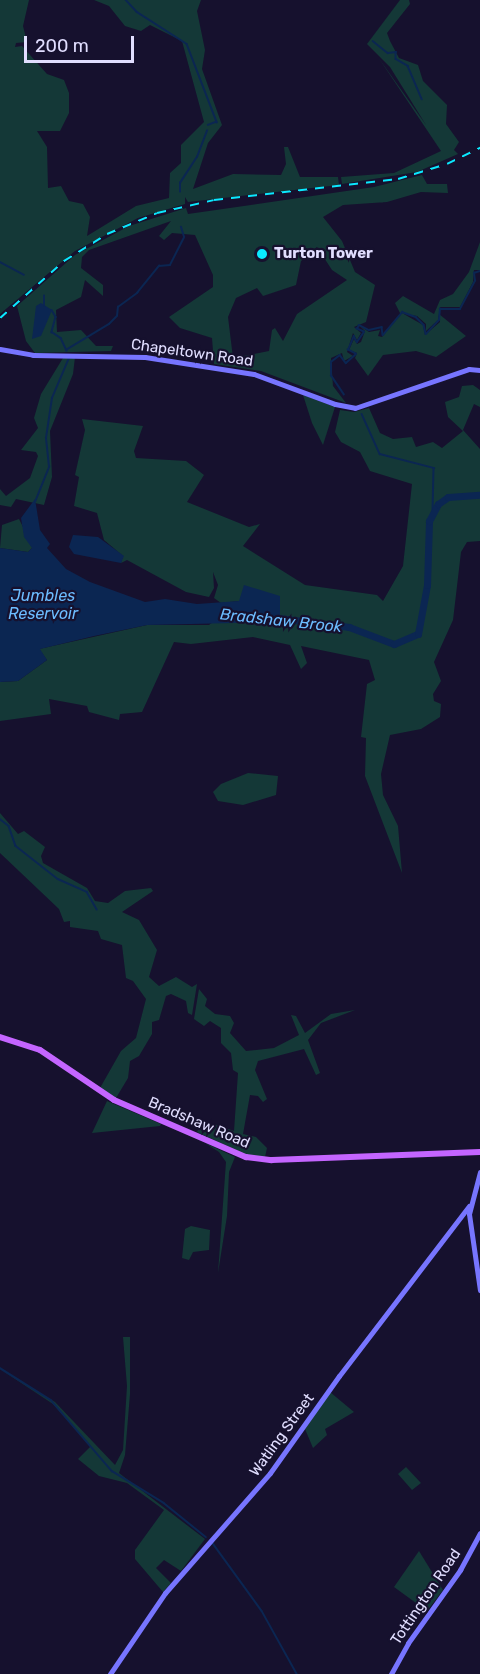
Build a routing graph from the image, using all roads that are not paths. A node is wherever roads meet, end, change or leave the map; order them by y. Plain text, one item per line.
1 (0, 349) edge
2 (479, 369) edge
3 (0, 1037) edge
4 (480, 1152) edge
5 (480, 1172) edge
6 (469, 1206) junction
7 (480, 1290) edge
8 (480, 1533) edge
9 (110, 1674) edge
10 (391, 1674) edge

1 - 2 main road, Chapeltown Road
3 - 4 main road, Bradshaw Road
5 - 6 main road
6 - 7 main road
6 - 9 main road, Watling Street
8 - 10 main road, Tottington Road

